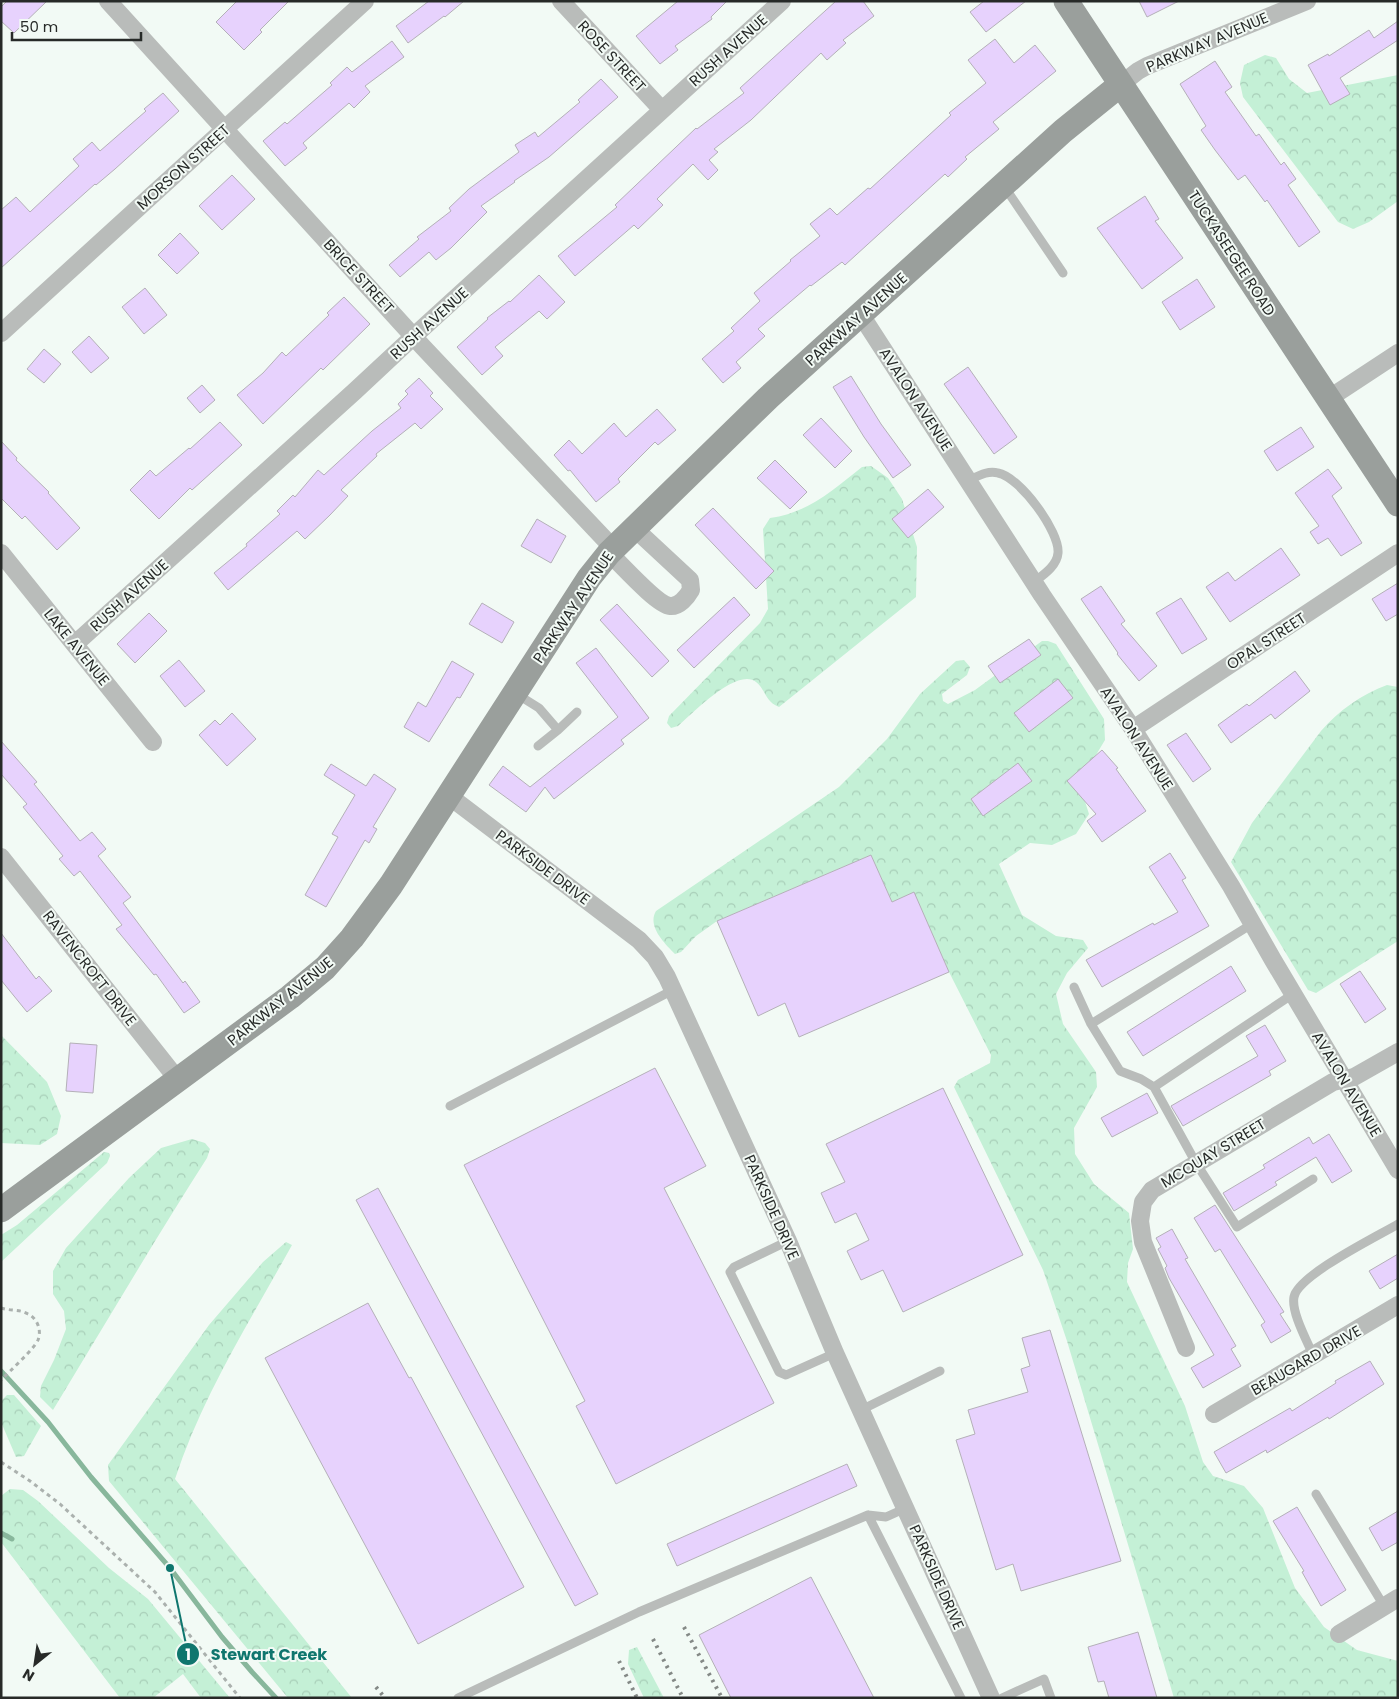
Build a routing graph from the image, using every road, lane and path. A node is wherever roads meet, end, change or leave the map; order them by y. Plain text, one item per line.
1 (108, 1) edge
2 (365, 1) edge
3 (561, 1) edge
4 (782, 1) edge
5 (1066, 1) edge
6 (1307, 1) edge
7 (1120, 85) junction
8 (662, 110) junction
9 (224, 129) junction
10 (1003, 186) junction
11 (1063, 273) dead end
12 (861, 316) junction
13 (1, 333) edge
14 (414, 336) junction
15 (1398, 353) edge
16 (1328, 399) junction
17 (969, 480) junction
18 (1398, 504) edge
19 (634, 528) junction
20 (611, 550) junction
21 (1, 553) edge
22 (1398, 553) edge
23 (1034, 582) junction
24 (75, 644) junction
25 (515, 693) junction
26 (577, 712) dead end
27 (1133, 729) junction
28 (558, 730) junction
29 (153, 742) dead end
30 (538, 746) dead end
31 (449, 796) junction
32 (1, 857) edge
33 (1252, 924) junction
34 (1074, 987) dead end
35 (673, 990) junction
36 (1293, 994) junction
37 (1091, 1024) junction
38 (1398, 1052) edge
39 (178, 1080) junction
40 (1344, 1080) junction
41 (1154, 1087) junction
42 (450, 1106) dead end
43 (1196, 1163) junction
44 (1398, 1170) edge
45 (1313, 1179) dead end
46 (1, 1210) edge
47 (1398, 1224) edge
48 (788, 1241) junction
49 (1398, 1306) edge
50 (1, 1308) edge
51 (1186, 1348) dead end
52 (835, 1353) junction
53 (1313, 1355) junction
54 (940, 1371) dead end
55 (1, 1380) edge
56 (861, 1410) junction
57 (1214, 1414) dead end
58 (1, 1462) edge
59 (1316, 1494) dead end
60 (906, 1508) junction
61 (868, 1515) junction
62 (1391, 1602) edge
63 (1339, 1634) dead end
64 (240, 1698) edge
65 (458, 1698) edge
66 (961, 1698) edge
67 (991, 1698) edge
68 (1002, 1698) edge
69 (1051, 1698) edge

1 - 9 street, BRICE STREET
2 - 9 street, MORSON STREET
3 - 8 street, ROSE STREET
4 - 8 street, RUSH AVENUE
5 - 7 street, TUCKASEEGEE ROAD
6 - 7 street, PARKWAY AVENUE
7 - 10 street, PARKWAY AVENUE
7 - 16 street, TUCKASEEGEE ROAD
8 - 14 street, RUSH AVENUE
9 - 13 street, MORSON STREET
9 - 14 street, BRICE STREET
10 - 11 lane
10 - 12 street, PARKWAY AVENUE
12 - 17 street, AVALON AVENUE
12 - 19 street, PARKWAY AVENUE
14 - 20 street, BRICE STREET
14 - 24 street, RUSH AVENUE
15 - 16 street
16 - 18 street, TUCKASEEGEE ROAD
17 - 23 street, AVALON AVENUE
17 - 23 lane
19 - 20 street, PARKWAY AVENUE
19 - 20 street, BRICE STREET
20 - 25 street, PARKWAY AVENUE
21 - 24 street, LAKE AVENUE
22 - 27 street, OPAL STREET
23 - 27 street, AVALON AVENUE
24 - 29 street, LAKE AVENUE
25 - 28 lane
25 - 31 street, PARKWAY AVENUE
26 - 28 lane
27 - 33 street, AVALON AVENUE
28 - 30 lane
31 - 35 street, PARKSIDE DRIVE
31 - 39 street, PARKWAY AVENUE
32 - 39 street, RAVENCROFT DRIVE
33 - 36 street, AVALON AVENUE
33 - 37 lane
34 - 37 lane
35 - 42 lane
35 - 48 street, PARKSIDE DRIVE
36 - 40 street, AVALON AVENUE
36 - 41 lane
37 - 41 lane
38 - 40 street, MCQUAY STREET
39 - 46 street, PARKWAY AVENUE
40 - 43 street, MCQUAY STREET
40 - 44 street, AVALON AVENUE
41 - 43 lane
43 - 45 lane
43 - 51 street, MCQUAY STREET
47 - 53 lane
48 - 52 street, PARKSIDE DRIVE
48 - 52 lane
49 - 53 street, BEAUGARD DRIVE
50 - 55 path
52 - 56 street, PARKSIDE DRIVE
53 - 57 street, BEAUGARD DRIVE
54 - 56 lane
56 - 60 street, PARKSIDE DRIVE
58 - 64 path
59 - 62 lane
60 - 61 lane
60 - 67 street, PARKSIDE DRIVE
61 - 65 lane
61 - 66 lane
62 - 63 street
68 - 69 lane

